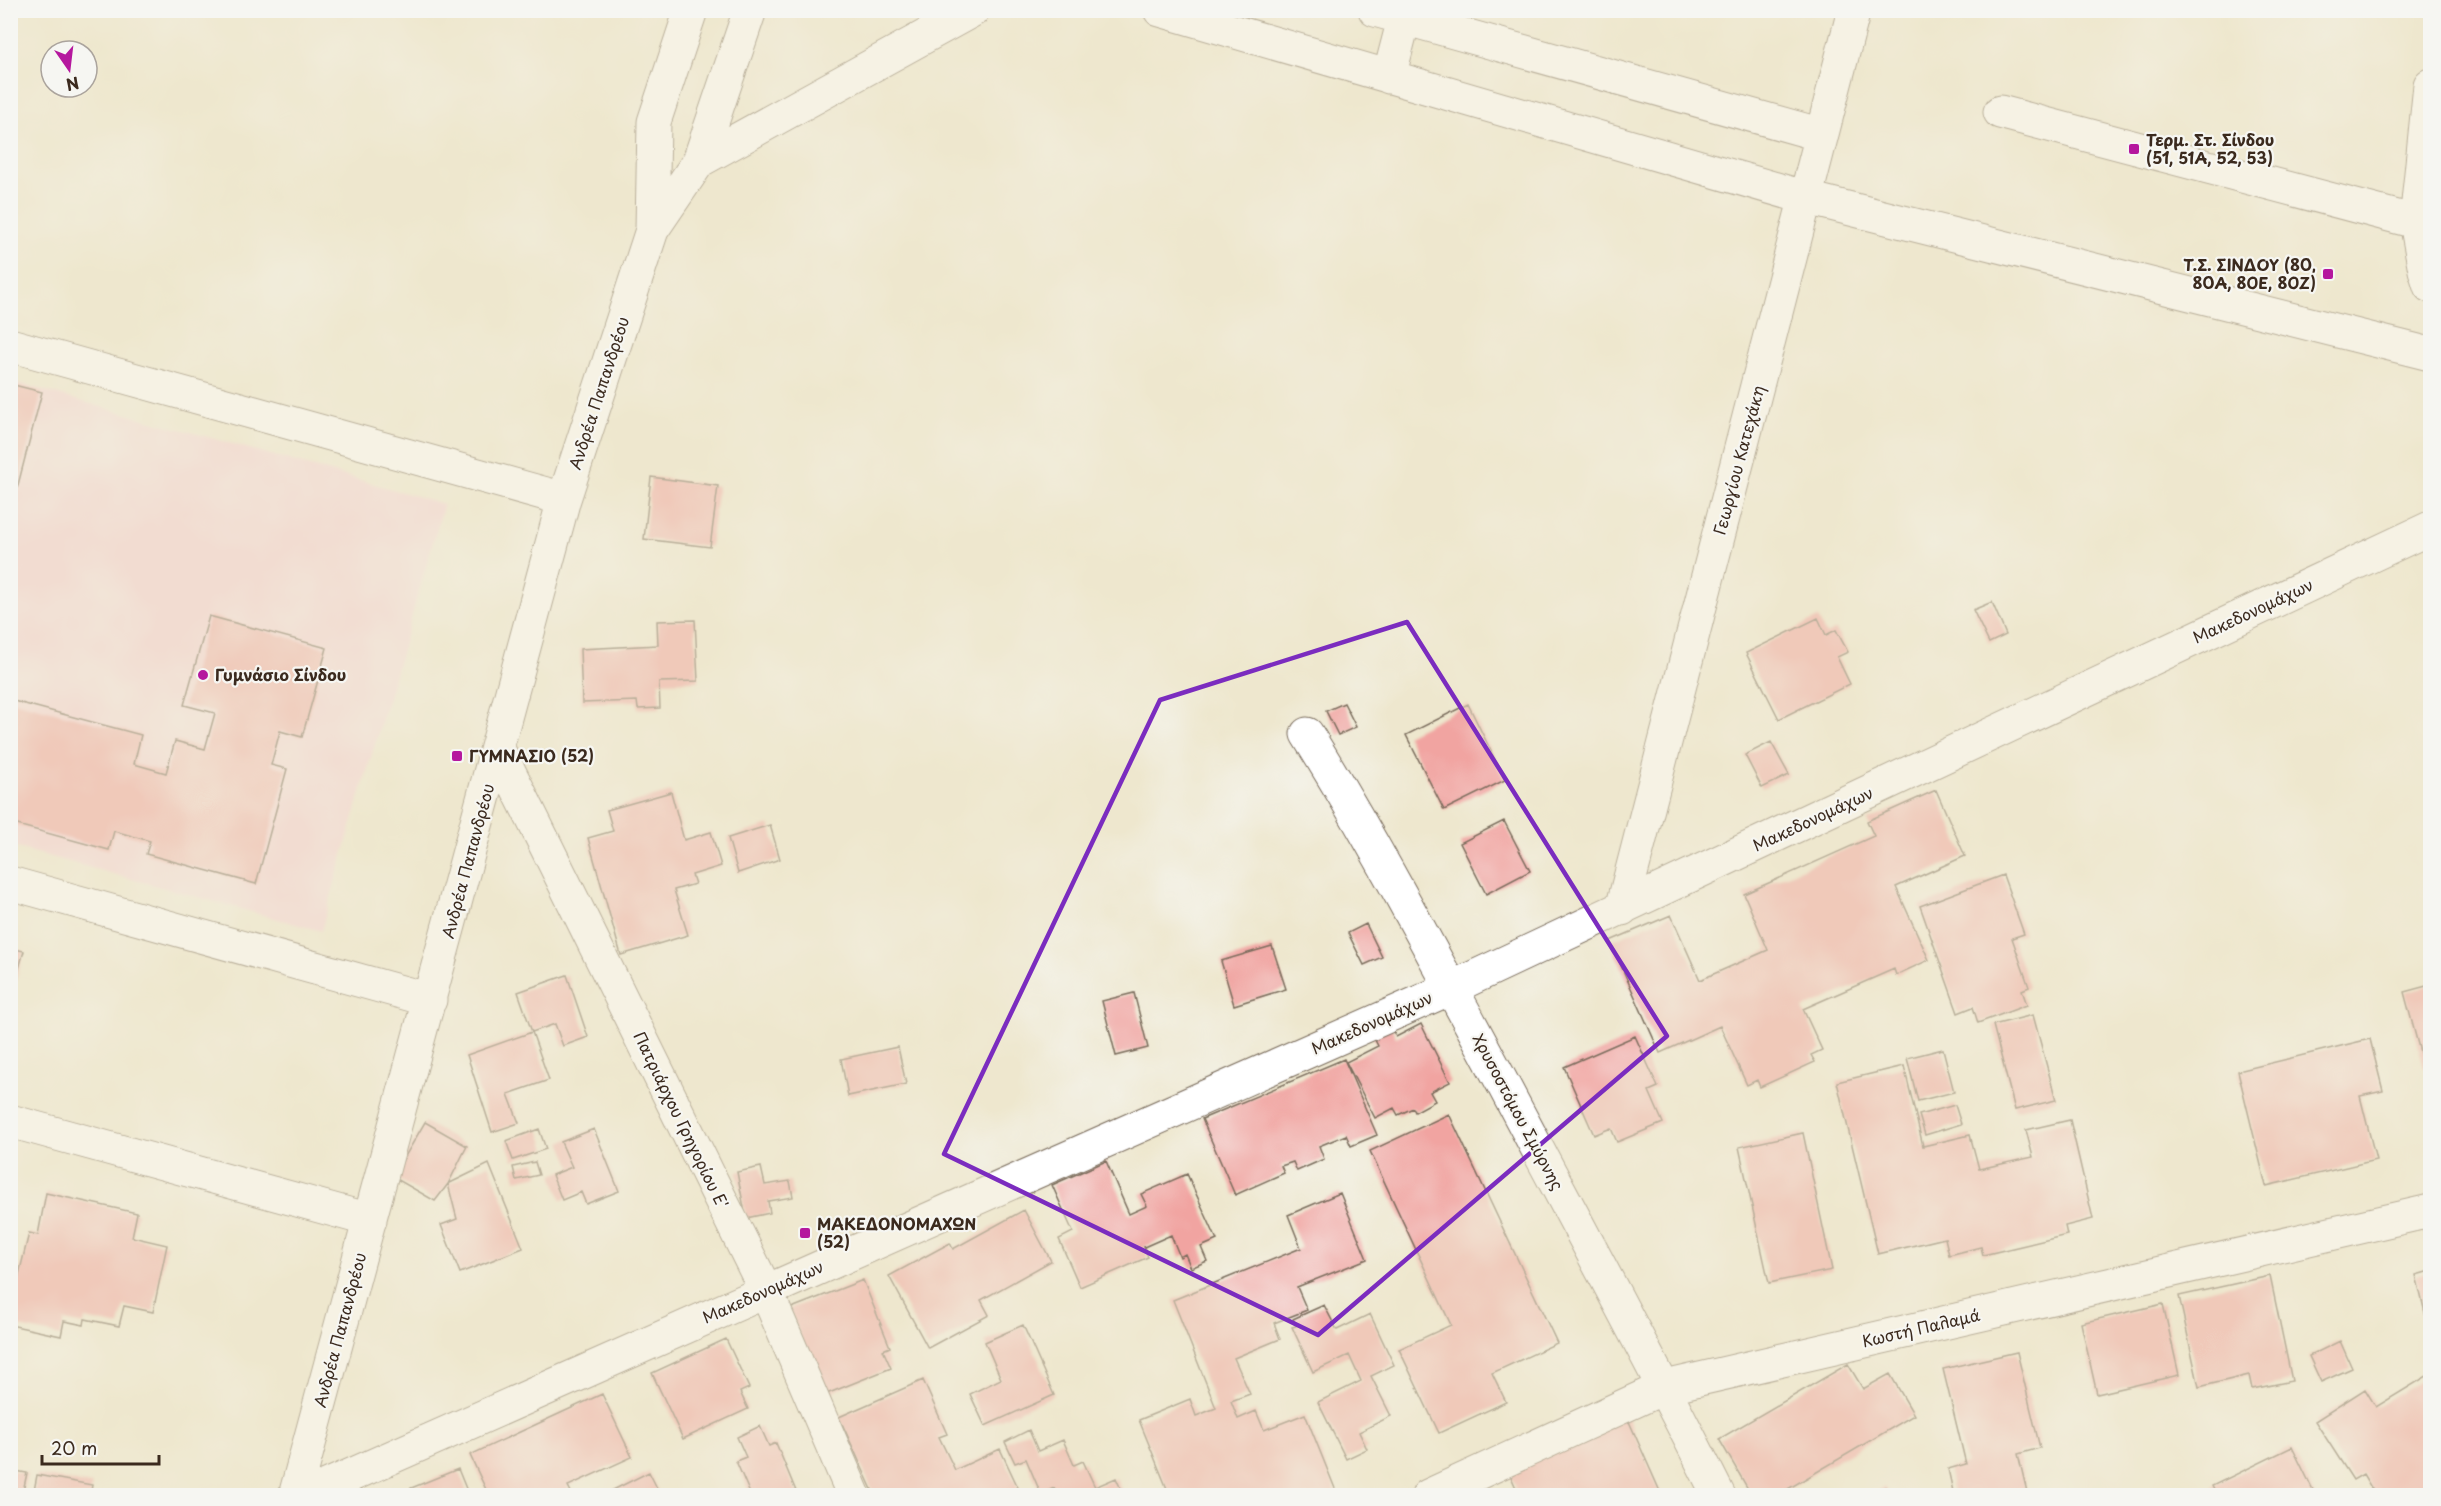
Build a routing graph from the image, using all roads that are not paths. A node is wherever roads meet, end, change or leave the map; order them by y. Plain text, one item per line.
1 (691, 10) edge
2 (750, 10) edge
3 (973, 10) edge
4 (1160, 10) edge
5 (1854, 10) edge
6 (1389, 15) edge
7 (1389, 77) junction
8 (2430, 85) edge
9 (2000, 112) dead end
10 (1822, 135) junction
11 (699, 161) junction
12 (1807, 198) junction
13 (2416, 222) junction
14 (652, 230) junction
15 (2430, 286) edge
16 (10, 345) edge
17 (2430, 354) edge
18 (564, 499) junction
19 (2430, 528) edge
20 (1307, 734) dead end
21 (498, 749) junction
22 (10, 883) edge
23 (1622, 909) junction
24 (1451, 988) junction
25 (430, 1000) junction
26 (10, 1121) edge
27 (2430, 1211) edge
28 (370, 1220) junction
29 (766, 1291) junction
30 (1665, 1387) junction
31 (296, 1496) edge
32 (304, 1496) edge
33 (854, 1496) edge
34 (1428, 1496) edge
35 (1719, 1496) edge

1 - 14 street, Ανδρέα Παπανδρέου
2 - 11 street, Ανδρέα Παπανδρέου
3 - 11 street
4 - 7 street
5 - 10 street, Γεωργίου Κατεχάκη
6 - 7 street
6 - 10 street
7 - 12 street
8 - 13 street
9 - 13 street
10 - 12 street, Γεωργίου Κατεχάκη
11 - 14 street, Ανδρέα Παπανδρέου
12 - 17 street
12 - 23 street, Γεωργίου Κατεχάκη
13 - 15 street
14 - 18 street, Ανδρέα Παπανδρέου
16 - 18 street
18 - 21 street, Ανδρέα Παπανδρέου
19 - 23 street, Μακεδονομάχων
20 - 24 street, Χρυσοστόμου Σμύρνης
21 - 25 street, Ανδρέα Παπανδρέου
21 - 29 street, Πατριάρχου Γρηγορίου Ε'
22 - 25 street
23 - 24 street, Μακεδονομάχων
24 - 29 street, Μακεδονομάχων
24 - 30 street, Χρυσοστόμου Σμύρνης
25 - 28 street, Ανδρέα Παπανδρέου
26 - 28 street
27 - 30 street, Κωστή Παλαμά
28 - 31 street, Ανδρέα Παπανδρέου
29 - 32 street, Μακεδονομάχων
29 - 33 street, Πατριάρχου Γρηγορίου Ε'
30 - 34 street, Κωστή Παλαμά
30 - 35 street, Χρυσοστόμου Σμύρνης

